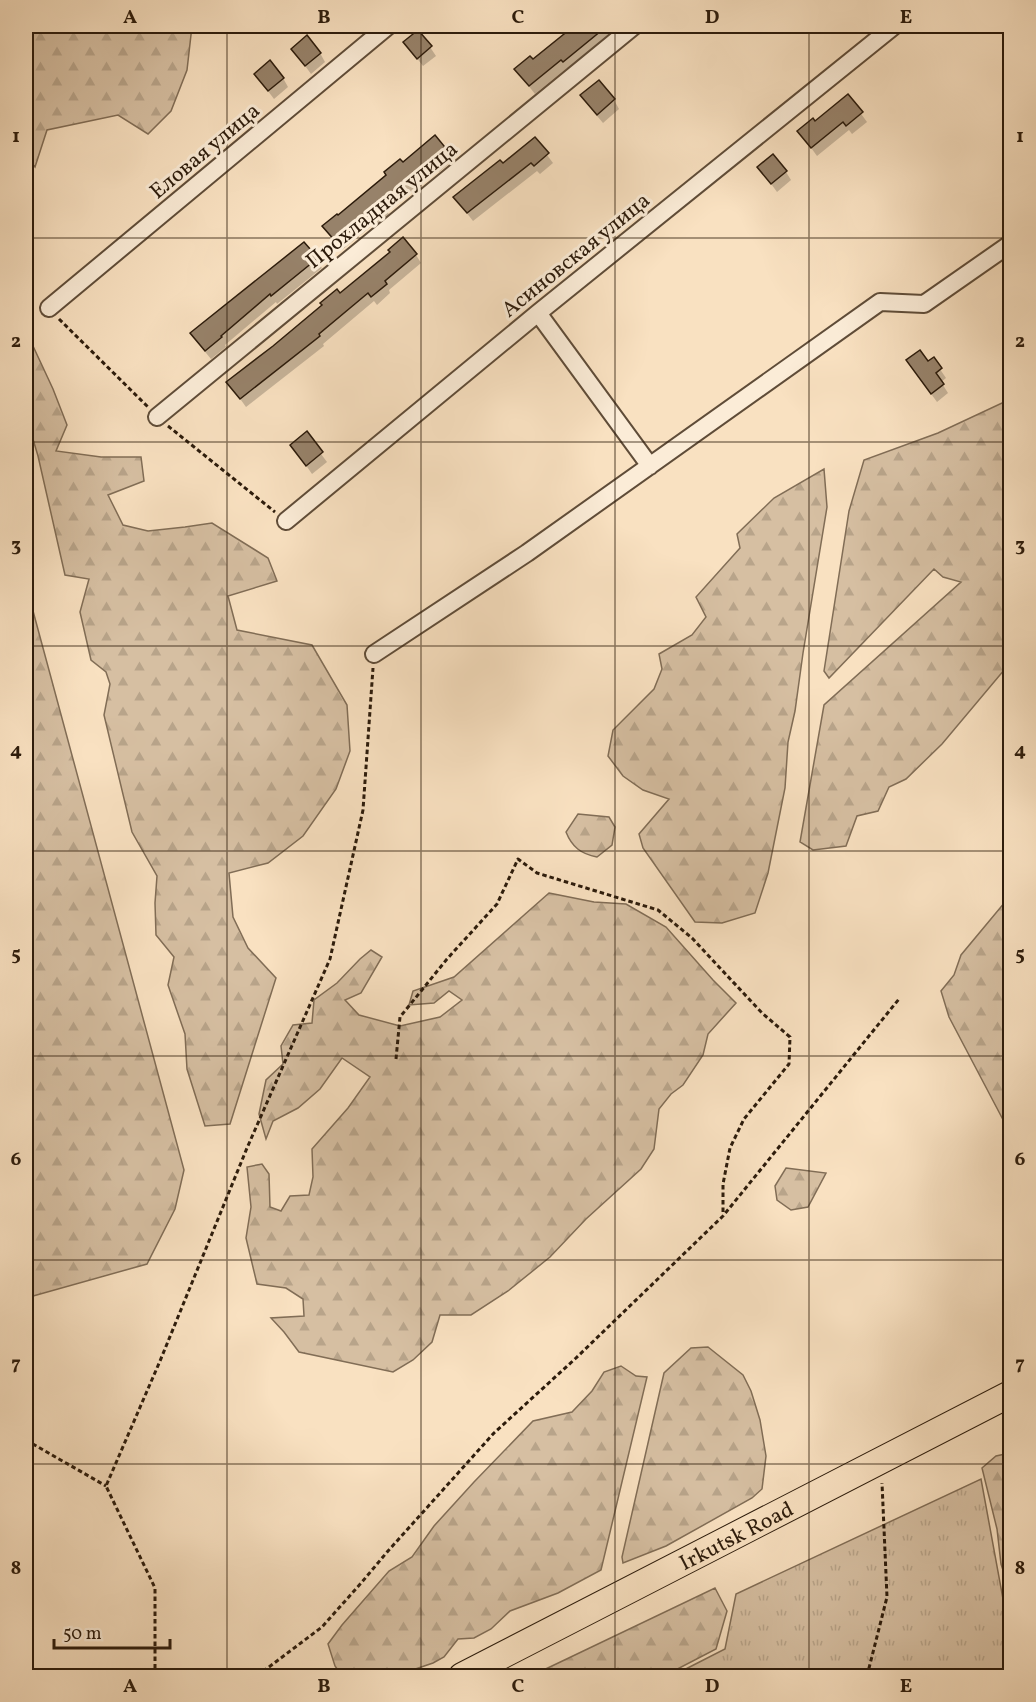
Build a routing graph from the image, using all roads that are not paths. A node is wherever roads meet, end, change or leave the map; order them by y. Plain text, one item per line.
1 (388, 26) edge
2 (634, 26) edge
3 (894, 26) edge
4 (1011, 244) edge
5 (49, 308) dead end
6 (538, 313) junction
7 (157, 417) dead end
8 (650, 466) junction
9 (286, 521) dead end
10 (374, 654) road end
11 (1011, 1394) edge
12 (462, 1677) edge

1 - 5 street, Еловая улица
2 - 7 street, Прохладная улица
3 - 6 street, Асиновская улица
4 - 8 street
6 - 8 street
6 - 9 street, Асиновская улица
8 - 10 street
11 - 12 main road, Irkutsk Road

